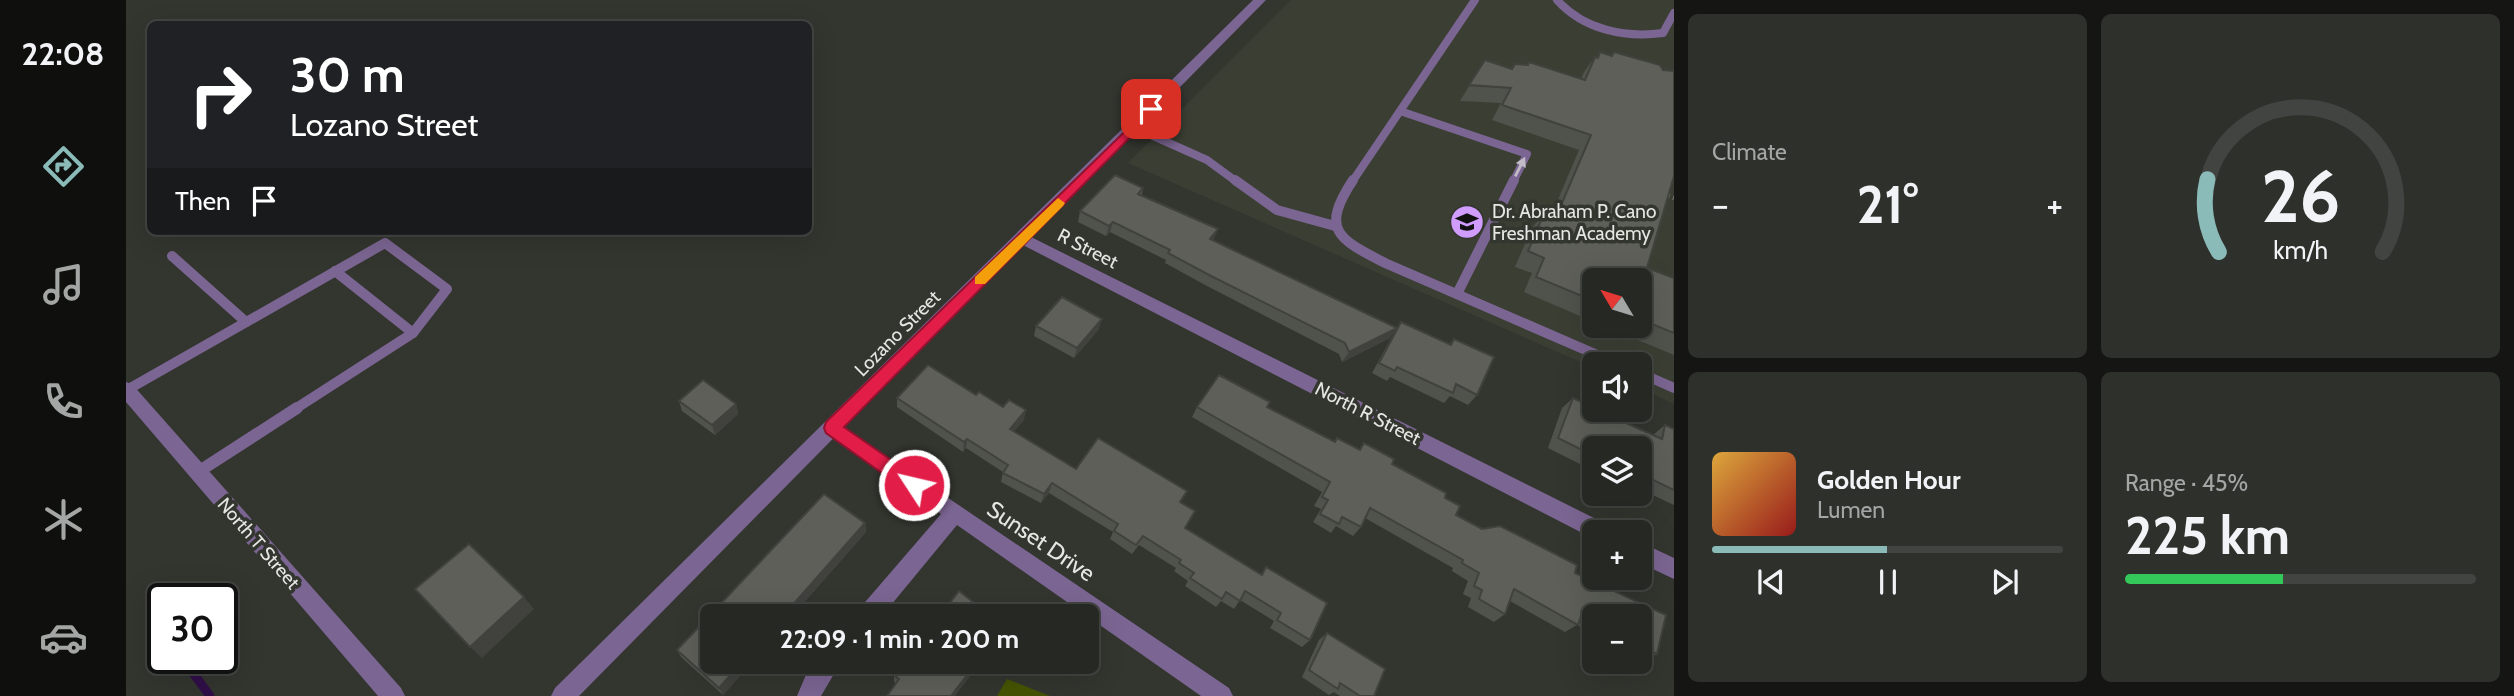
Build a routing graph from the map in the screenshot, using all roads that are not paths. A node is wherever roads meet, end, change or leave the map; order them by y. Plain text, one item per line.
1 (1261, 0) edge
2 (1475, 0) edge
3 (1557, 0) edge
4 (1674, 13) edge
5 (1400, 111) junction
6 (1133, 127) junction
7 (1335, 226) junction
8 (1023, 238) junction
9 (172, 256) dead end
10 (335, 271) junction
11 (1457, 294) junction
12 (1135, 295) joint
13 (246, 322) junction
14 (413, 333) junction
15 (1590, 352) edge
16 (1652, 378) edge
17 (1674, 388) edge
18 (126, 389) edge
19 (832, 428) junction
20 (198, 472) junction
21 (954, 514) junction
22 (1582, 522) edge
23 (1652, 558) edge
24 (1674, 569) edge
25 (878, 604) edge
26 (820, 674) edge
27 (393, 696) edge
28 (563, 696) edge
29 (809, 696) edge
30 (1221, 696) edge

1 - 6 street, Lozano Street
2 - 5 lane
3 - 4 lane
5 - 7 lane
11 -> 5 lane
6 - 7 lane
6 - 8 street, Lozano Street
7 - 11 lane
8 - 12 street, R Street
8 - 19 street, Lozano Street
9 - 13 lane
10 - 13 lane
10 - 14 lane
10 - 14 lane
11 - 15 lane
12 - 22 street, North R Street
13 - 18 lane
14 - 20 lane
16 - 17 lane
18 - 20 street, North T Street
19 - 21 street, Sunset Drive
19 - 28 street, Lozano Street
20 - 27 street, North T Street
21 - 25 street
21 - 30 street, Sunset Drive
23 - 24 street
26 - 29 street

